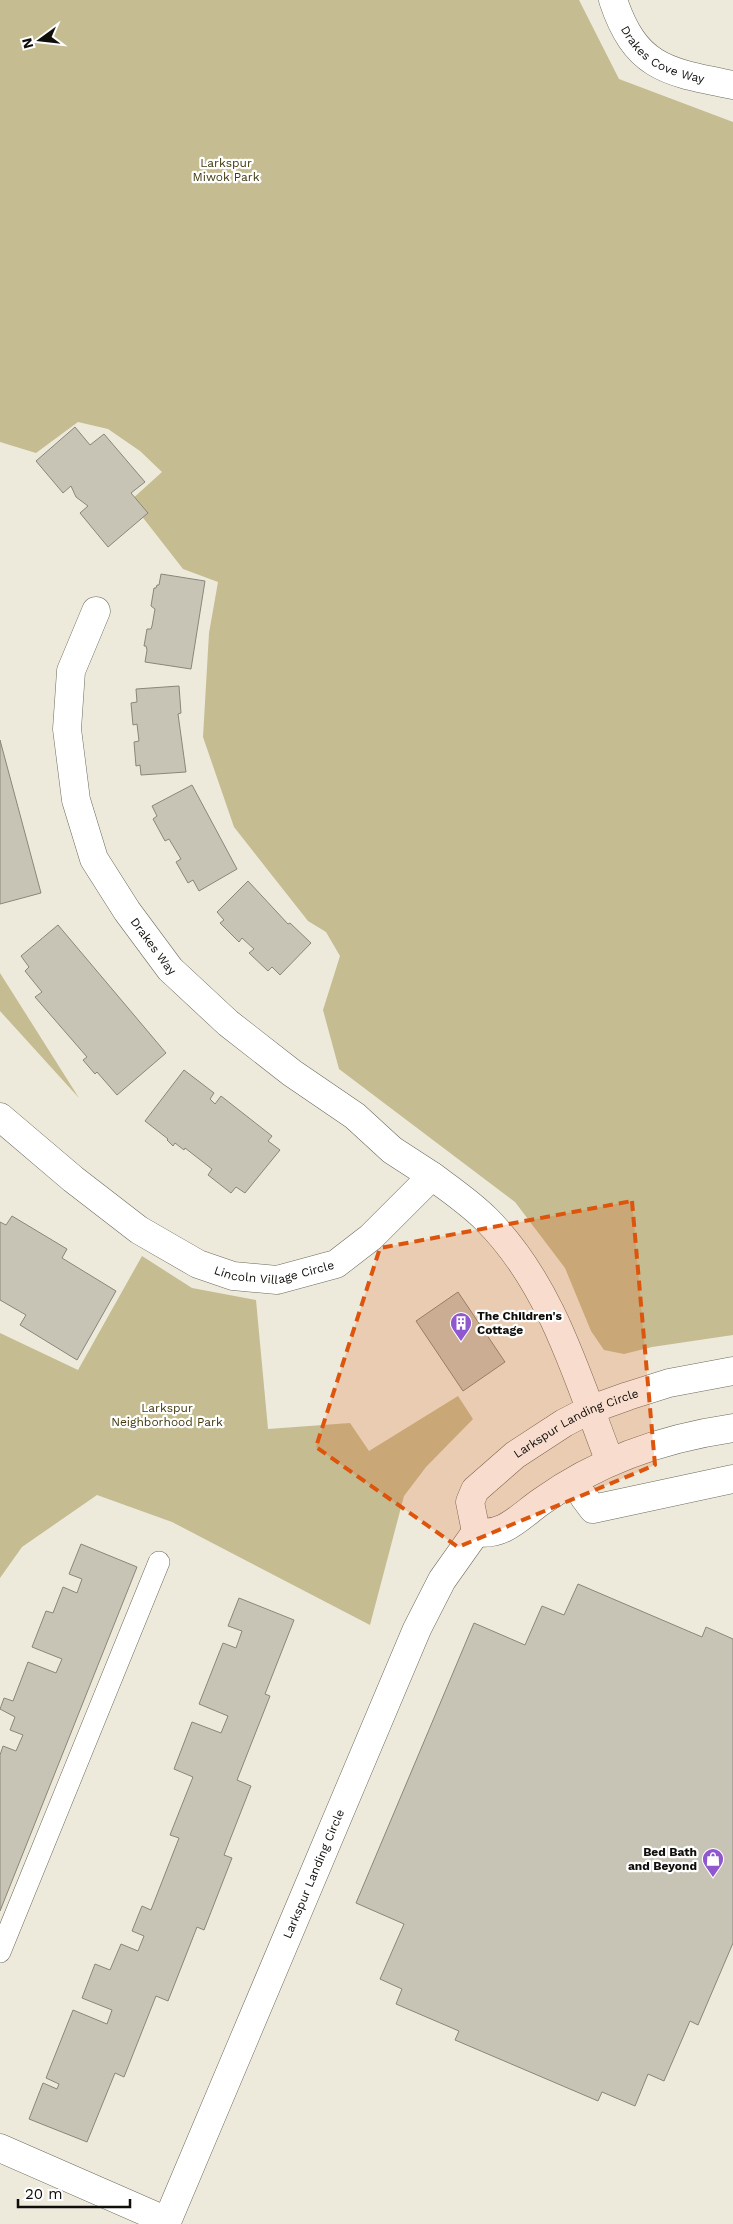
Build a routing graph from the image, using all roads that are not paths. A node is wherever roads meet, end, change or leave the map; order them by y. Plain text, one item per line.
1 (613, 0) edge
2 (733, 86) edge
3 (96, 611) dead end
4 (0, 1117) edge
5 (432, 1176) junction
6 (733, 1371) edge
7 (590, 1410) junction
8 (733, 1428) edge
9 (610, 1462) junction
10 (727, 1485) edge
11 (584, 1497) dead end
12 (476, 1532) junction
13 (159, 1562) dead end
14 (0, 1952) edge
15 (0, 2148) edge
16 (171, 2223) edge

1 - 2 street, Drakes Cove Way
3 - 5 street, Drakes Way
4 - 5 street, Lincoln Village Circle
5 - 7 street
6 - 7 street, Larkspur Landing Circle
7 - 9 street
7 - 12 street, Larkspur Landing Circle
8 - 9 street
9 - 12 street
10 - 11 street
12 - 16 street, Larkspur Landing Circle
13 - 14 lane
15 - 16 street

